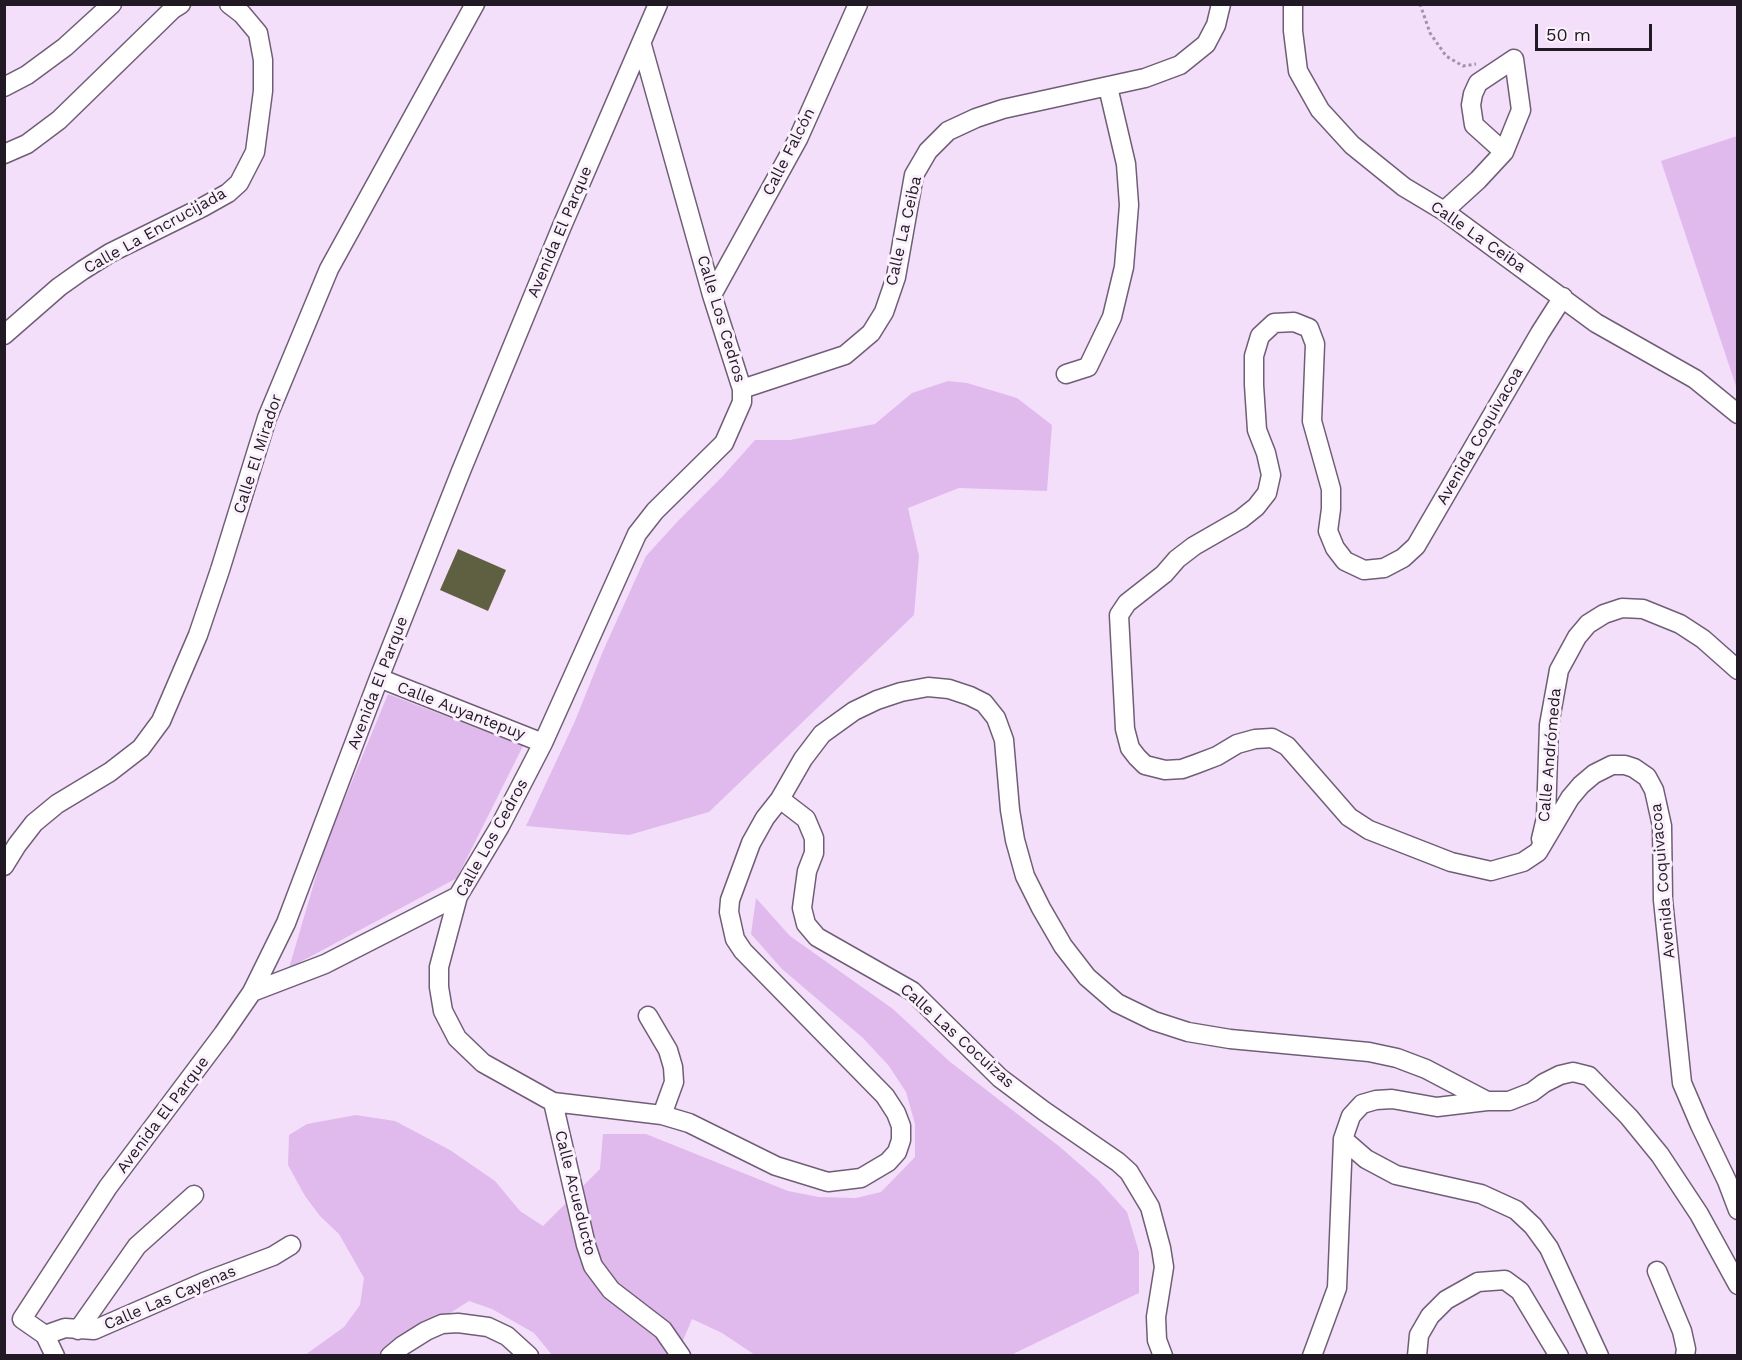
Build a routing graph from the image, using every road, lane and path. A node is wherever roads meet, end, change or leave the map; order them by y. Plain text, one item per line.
1 (112, 4) edge
2 (181, 4) edge
3 (229, 4) edge
4 (475, 4) edge
5 (658, 4) edge
6 (858, 4) edge
7 (1221, 4) edge
8 (1293, 4) edge
9 (1420, 4) edge
10 (642, 45) junction
11 (1483, 63) dead end
12 (4, 87) edge
13 (1108, 87) junction
14 (1504, 152) dead end
15 (4, 154) edge
16 (1444, 211) junction
17 (712, 295) junction
18 (1563, 297) junction
19 (4, 335) edge
20 (1066, 374) dead end
21 (742, 389) junction
22 (1737, 414) edge
23 (1737, 670) edge
24 (379, 678) junction
25 (543, 743) junction
26 (780, 799) junction
27 (1538, 852) junction
28 (4, 866) edge
29 (458, 896) junction
30 (252, 993) junction
31 (648, 1016) dead end
32 (1487, 1101) junction
33 (553, 1102) junction
34 (662, 1115) junction
35 (1343, 1139) junction
36 (194, 1195) dead end
37 (1737, 1210) edge
38 (291, 1245) dead end
39 (1657, 1271) dead end
40 (1737, 1285) edge
41 (13, 1321) edge
42 (78, 1329) junction
43 (45, 1335) junction
44 (55, 1356) edge
45 (390, 1356) edge
46 (529, 1356) edge
47 (681, 1356) edge
48 (1163, 1356) edge
49 (1312, 1356) edge
50 (1417, 1356) edge
51 (1558, 1356) edge
52 (1599, 1356) edge
53 (1684, 1356) edge

1 - 12 street
2 - 15 street
3 - 19 street, Calle La Encrucijada
4 - 28 street, Calle El Mirador
5 - 10 street, Avenida El Parque
6 - 17 street, Calle Falcón
7 - 13 street, Calle La Ceiba
8 - 16 street, Calle La Ceiba
9 - 11 path
10 - 17 street, Calle Los Cedros
10 - 24 street, Avenida El Parque
13 - 20 street
13 - 21 street, Calle La Ceiba
14 - 16 street
16 - 18 street, Calle La Ceiba
17 - 21 street, Calle Los Cedros
18 - 22 street, Calle La Ceiba
18 - 27 street, Avenida Coquivacoa
21 - 25 street, Calle Los Cedros
23 - 27 street, Calle Andrómeda
24 - 25 street, Calle Auyantepuy
24 - 30 street, Avenida El Parque
25 - 29 street, Calle Los Cedros
26 - 32 street
26 - 34 street, Calle Los Cedros
26 - 48 street, Calle Las Cocuizas
27 - 37 street, Avenida Coquivacoa
29 - 30 street
29 - 33 street, Calle Los Cedros
30 - 41 street, Avenida El Parque
31 - 34 street
32 - 35 street
32 - 40 street
33 - 34 street, Calle Los Cedros
33 - 47 street, Calle Acueducto
35 - 49 street
35 - 52 street
36 - 42 street
38 - 42 street, Calle Las Cayenas
39 - 53 street
41 - 43 street
42 - 43 street, Calle Las Cayenas
43 - 44 street
45 - 46 street
50 - 51 street

